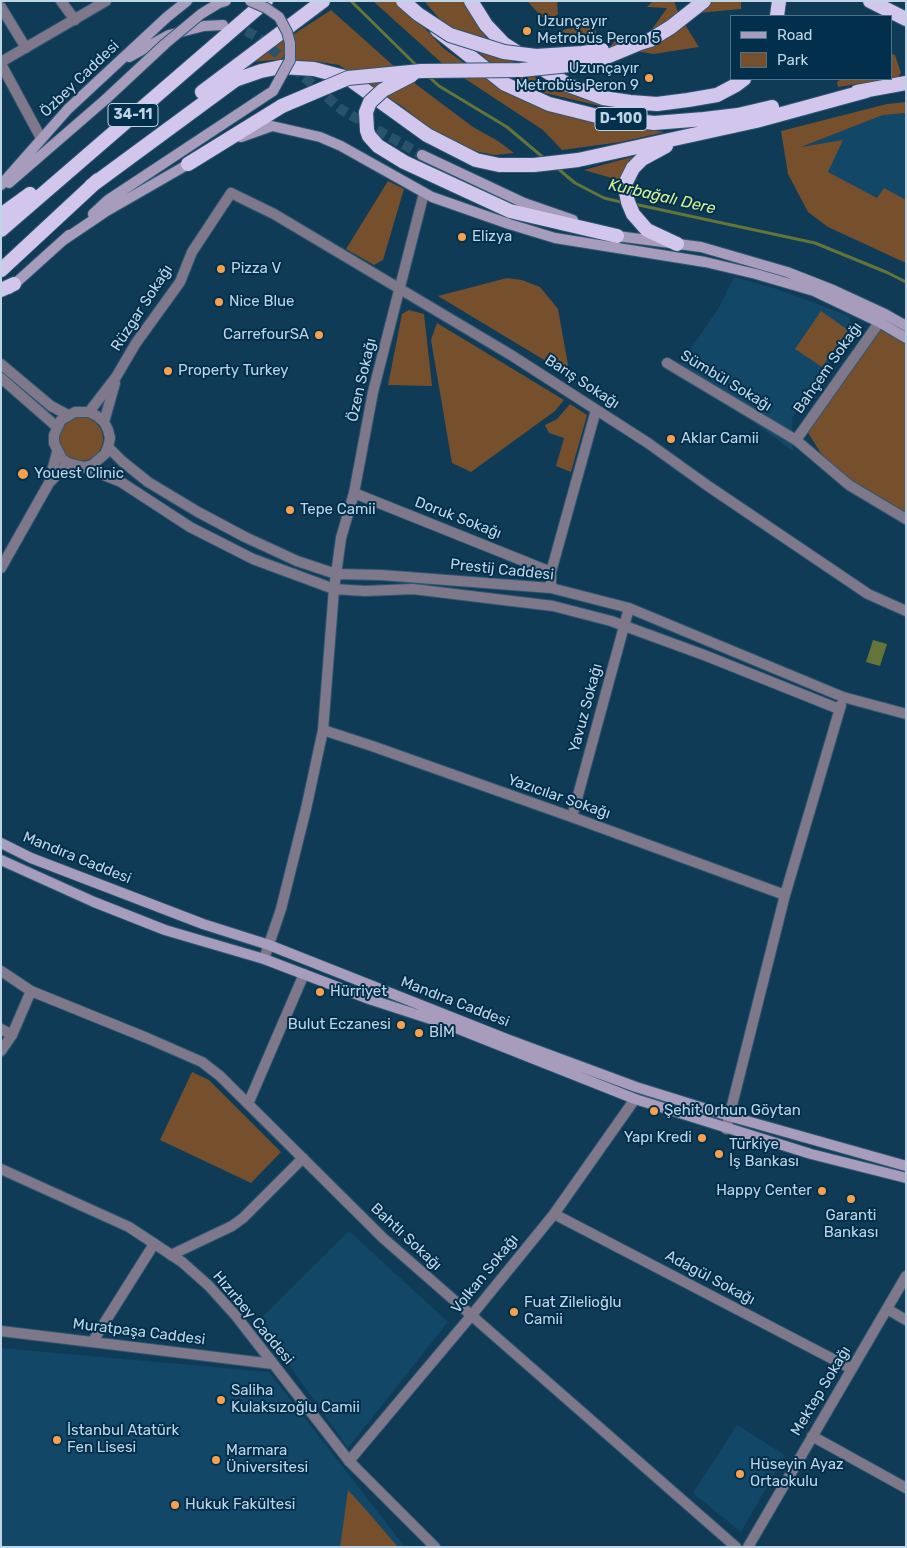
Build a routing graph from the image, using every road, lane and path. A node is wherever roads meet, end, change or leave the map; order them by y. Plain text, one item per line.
1 (61, 1) edge
2 (106, 1) edge
3 (186, 1) edge
4 (226, 1) edge
5 (251, 1) edge
6 (266, 1) edge
7 (403, 1) edge
8 (409, 1) edge
9 (471, 1) edge
10 (704, 1) edge
11 (779, 1) edge
12 (870, 1) edge
13 (318, 5) edge
14 (1, 8) edge
15 (777, 15) edge
16 (906, 19) edge
17 (75, 20) junction
18 (224, 31) junction
19 (640, 43) junction
20 (26, 48) junction
21 (1, 63) edge
22 (116, 65) junction
23 (421, 71) junction
24 (743, 80) edge
25 (906, 83) edge
26 (866, 91) junction
27 (113, 133) junction
28 (41, 138) junction
29 (680, 138) junction
30 (422, 155) tunnel mouth
31 (188, 164) junction
32 (1, 185) edge
33 (91, 186) junction
34 (1, 190) edge
35 (231, 193) joint
36 (424, 193) junction
37 (1, 215) edge
38 (1, 230) edge
39 (618, 236) junction
40 (65, 239) junction
41 (677, 244) junction
42 (1, 270) edge
43 (14, 284) junction
44 (400, 289) junction
45 (1, 290) edge
46 (1, 296) edge
47 (882, 318) junction
48 (906, 326) edge
49 (906, 338) edge
50 (667, 363) dead end
51 (1, 364) edge
52 (116, 377) junction
53 (1, 378) edge
54 (596, 410) junction
55 (90, 412) junction
56 (68, 415) junction
57 (104, 422) junction
58 (56, 427) junction
59 (796, 440) junction
60 (108, 447) junction
61 (57, 452) junction
62 (68, 463) junction
63 (84, 467) junction
64 (49, 483) junction
65 (354, 493) junction
66 (906, 519) edge
67 (1, 568) edge
68 (551, 572) junction
69 (336, 574) junction
70 (551, 588) junction
71 (334, 589) junction
72 (629, 608) junction
73 (906, 611) edge
74 (624, 626) junction
75 (843, 697) junction
76 (839, 709) junction
77 (906, 714) edge
78 (323, 730) junction
79 (572, 816) junction
80 (1, 843) edge
81 (1, 860) edge
82 (785, 895) junction
83 (269, 946) junction
84 (264, 959) junction
85 (1, 971) edge
86 (304, 974) junction
87 (31, 991) junction
88 (1, 1029) edge
89 (12, 1035) junction
90 (1, 1051) edge
91 (635, 1099) junction
92 (248, 1104) junction
93 (729, 1116) junction
94 (726, 1129) junction
95 (303, 1158) junction
96 (906, 1166) edge
97 (1, 1169) edge
98 (906, 1178) edge
99 (554, 1214) junction
100 (154, 1244) junction
101 (171, 1255) junction
102 (906, 1276) edge
103 (887, 1309) junction
104 (471, 1316) junction
105 (906, 1320) edge
106 (1, 1331) edge
107 (93, 1341) junction
108 (273, 1364) junction
109 (852, 1369) junction
110 (812, 1436) junction
111 (349, 1461) junction
112 (906, 1488) edge
113 (435, 1547) edge
114 (736, 1547) edge
115 (748, 1547) edge

1 - 17 street
2 - 17 street
3 - 22 main road, Özbey Caddesi
4 - 34 main road, bridge
5 - 18 highway
5 - 40 main road, bridge
6 - 18 highway, 34-11
7 - 19 highway, bridge
8 - 26 highway, D-100
9 - 24 highway
10 - 19 highway
11 - 15 highway
12 - 16 highway
13 - 33 highway, 34-11
14 - 20 street
17 - 20 street
18 - 22 main road
18 - 27 highway, 34-11
19 - 23 highway, bridge
20 - 21 street
21 - 28 street
22 - 28 main road, Özbey Caddesi
23 - 31 highway, bridge
23 - 39 highway, bridge
25 - 26 highway, D-100
26 - 29 highway
27 - 37 highway
27 - 38 highway, 34-11
28 - 32 main road, Özbey Caddesi
29 - 33 highway
29 - 41 highway
30 - 39 main road
31 - 36 main road
31 - 40 main road
33 - 42 highway, 34-11
35 - 44 street, Barış Sokağı
35 - 52 street, Rüzgar Sokağı
36 - 44 street, Özen Sokağı
36 - 47 main road
39 - 41 main road
40 - 43 main road
41 - 47 main road
43 - 45 highway
43 - 46 main road
44 - 54 street, Barış Sokağı
44 - 65 street, Özen Sokağı
47 - 48 main road
47 - 49 main road
47 - 59 street, Bahçem Sokağı
50 - 59 street, Sümbül Sokağı
51 - 56 street
52 - 55 street, Rüzgar Sokağı
52 - 57 street
53 - 58 street
54 - 68 street
54 - 73 street, Barış Sokağı
55 - 56 street
55 - 57 street
56 - 58 street
57 - 60 street
58 - 61 street
59 - 66 street
60 - 63 street
60 - 69 street, Prestij Caddesi
61 - 62 street
61 - 64 street
62 - 63 street, Prestij Caddesi
62 - 64 street
63 - 71 street, Prestij Caddesi
64 - 67 street
65 - 68 street, Doruk Sokağı
65 - 69 street, Özen Sokağı
68 - 70 street
69 - 70 street, Prestij Caddesi
69 - 71 street, Özen Sokağı
70 - 72 street, Prestij Caddesi
71 - 74 street, Prestij Caddesi
71 - 78 street, Özen Sokağı
72 - 74 street, Yavuz Sokağı
72 - 75 street, Prestij Caddesi
74 - 76 street, Prestij Caddesi
74 - 79 street, Yavuz Sokağı
75 - 76 street
75 - 77 street, Prestij Caddesi
76 - 82 street
78 - 79 street, Yazıcılar Sokağı
78 - 83 street, Özen Sokağı
79 - 82 street, Yazıcılar Sokağı
80 - 83 main road, Mandıra Caddesi
81 - 84 main road, Mandıra Caddesi
82 - 93 street
83 - 84 street, Özen Sokağı
83 - 93 main road, Mandıra Caddesi
84 - 86 main road, Mandıra Caddesi
85 - 87 street, Bahtlı Sokağı
86 - 91 main road, Mandıra Caddesi
86 - 92 street
87 - 89 street
87 - 92 street, Bahtlı Sokağı
88 - 89 street
89 - 90 street
91 - 94 main road, Mandıra Caddesi
91 - 99 street, Volkan Sokağı
92 - 95 street, Bahtlı Sokağı
93 - 94 street
93 - 96 main road, Mandıra Caddesi
94 - 98 main road, Mandıra Caddesi
95 - 101 street
95 - 104 street, Bahtlı Sokağı
97 - 100 street, Hızırbey Caddesi
99 - 104 street, Volkan Sokağı
99 - 109 street, Adagül Sokağı
100 - 101 street, Hızırbey Caddesi
100 - 107 street
101 - 108 street, Hızırbey Caddesi
102 - 103 street, Mektep Sokağı
103 - 105 street
103 - 109 street, Mektep Sokağı
104 - 111 street, Volkan Sokağı
104 - 114 street, Bahtlı Sokağı
106 - 107 street, Muratpaşa Caddesi
107 - 108 street, Muratpaşa Caddesi
108 - 111 street, Hızırbey Caddesi
109 - 110 street, Mektep Sokağı
110 - 112 street
110 - 115 street, Mektep Sokağı
111 - 113 street, Hızırbey Caddesi

